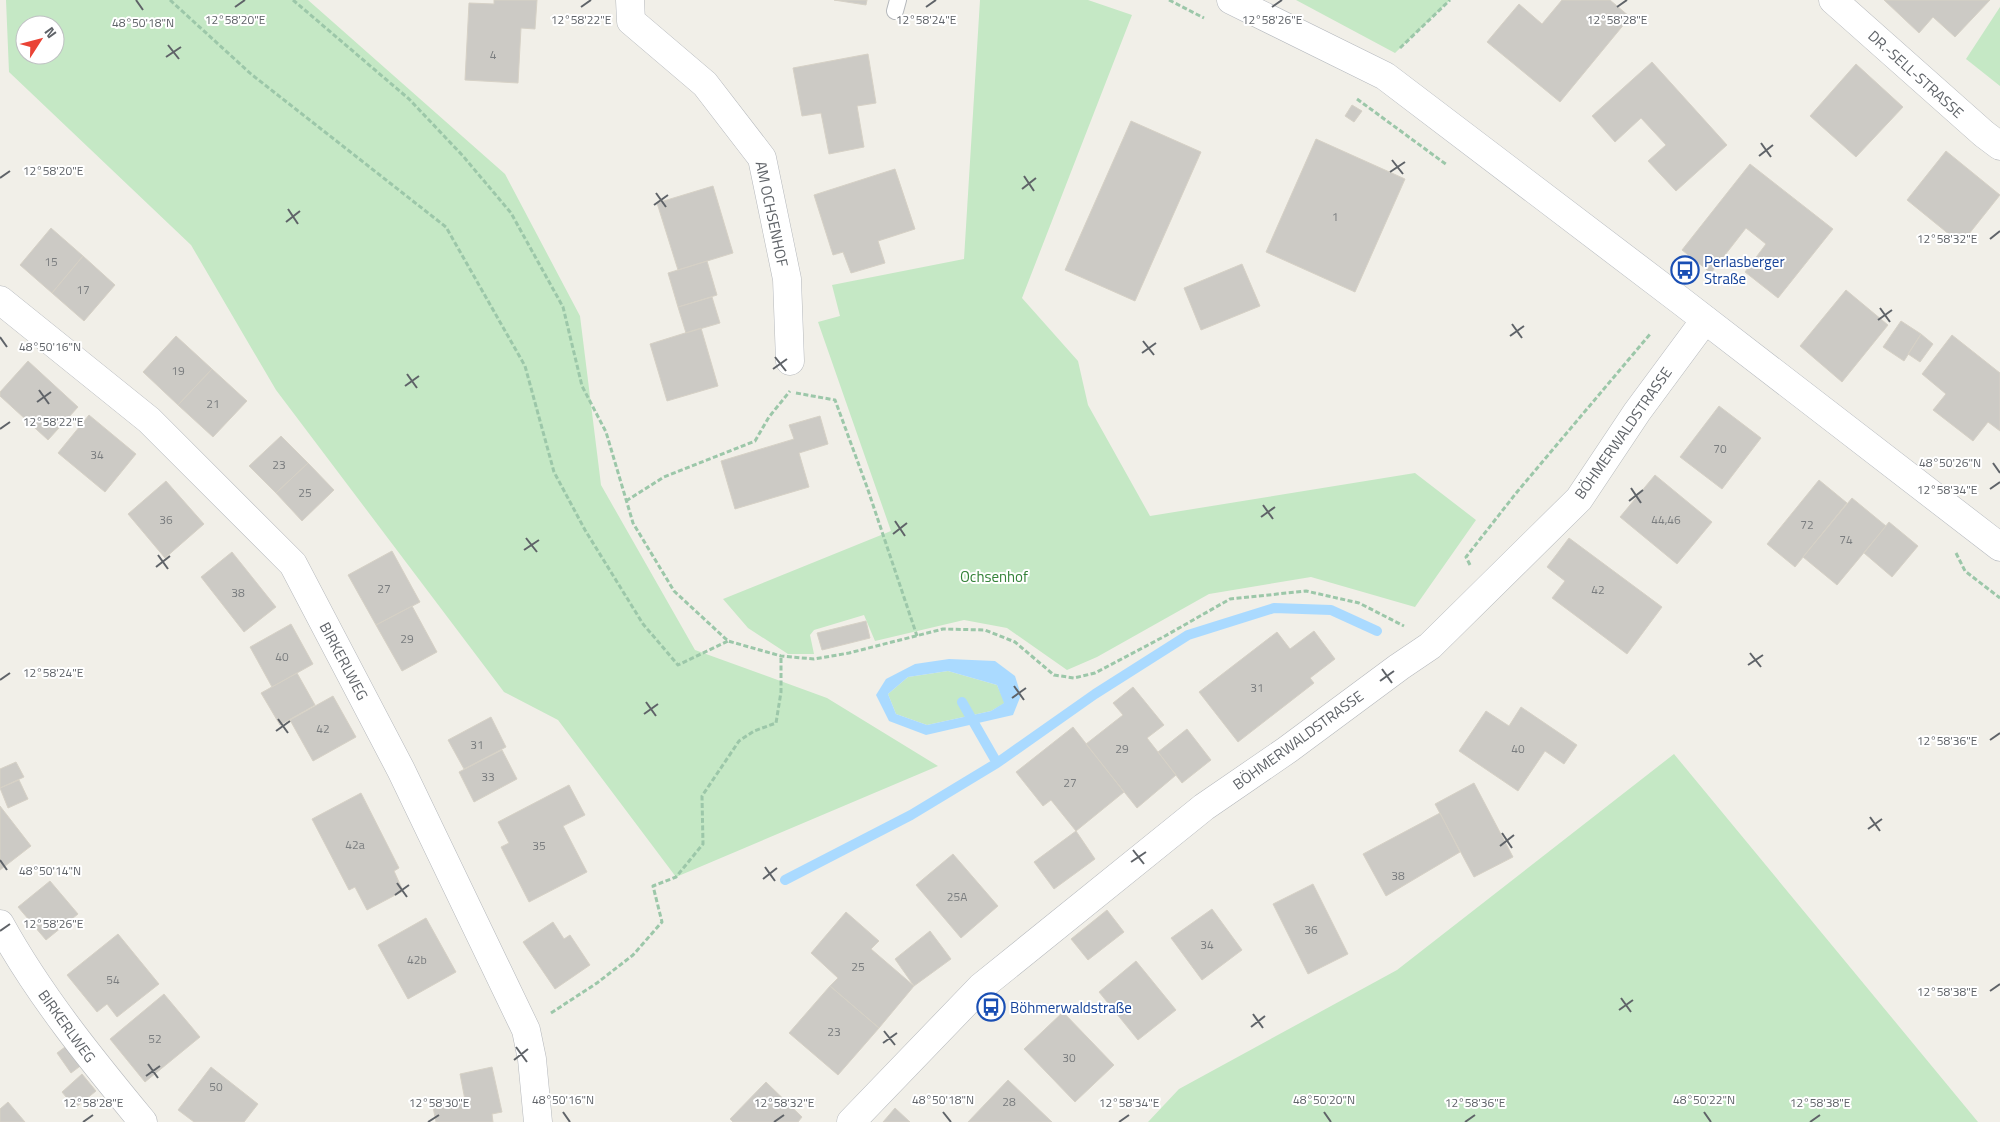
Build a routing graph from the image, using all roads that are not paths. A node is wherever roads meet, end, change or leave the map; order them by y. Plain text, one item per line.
1 (630, 0) edge
2 (1232, 0) edge
3 (1833, 0) edge
4 (2000, 146) edge
5 (0, 300) edge
6 (1705, 320) junction
7 (790, 361) road end
8 (2000, 547) edge
9 (0, 924) edge
10 (143, 1122) edge
11 (538, 1122) edge
12 (852, 1122) edge

1 - 7 street, AM OCHSENHOF
2 - 6 street
3 - 4 street, DR.-SELL-STRASSE
5 - 11 street, BIRKERLWEG
6 - 8 street
6 - 12 street, BÖHMERWALDSTRASSE
9 - 10 street, BIRKERLWEG

